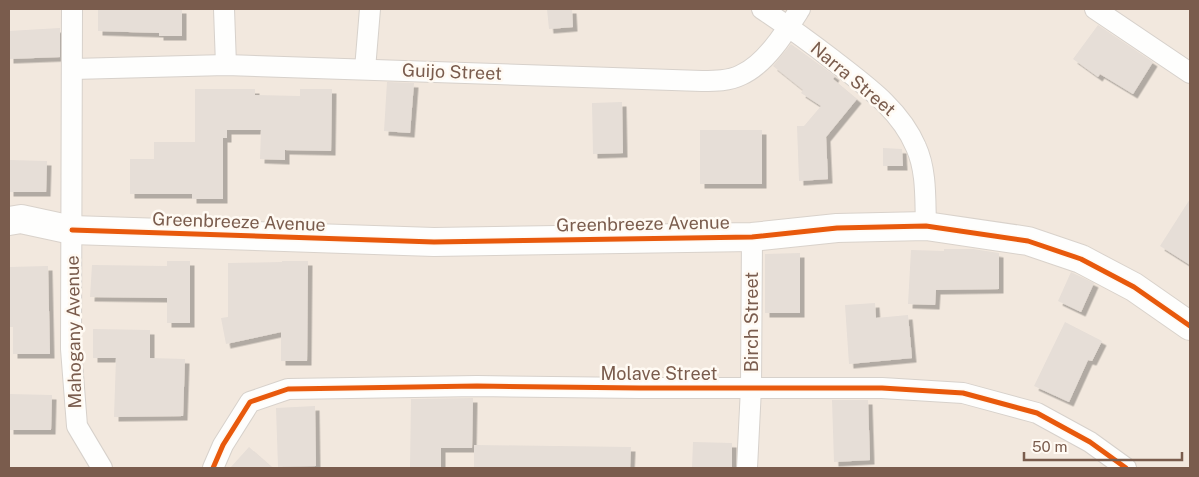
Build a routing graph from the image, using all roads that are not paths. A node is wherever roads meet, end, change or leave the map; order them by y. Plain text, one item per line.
1 (72, 9) edge
2 (224, 9) edge
3 (370, 9) edge
4 (762, 9) edge
5 (800, 9) edge
6 (1095, 9) edge
7 (789, 26) junction
8 (226, 65) junction
9 (73, 69) junction
10 (365, 69) junction
11 (1190, 73) edge
12 (9, 221) edge
13 (926, 226) junction
14 (72, 230) junction
15 (752, 236) junction
16 (9, 240) edge
17 (1190, 326) edge
18 (751, 388) junction
19 (102, 468) edge
20 (213, 468) edge
21 (747, 468) edge
22 (1126, 468) edge

1 - 9 street, Mahogany Avenue
2 - 8 street
3 - 10 street
4 - 7 street, Narra Street
5 - 7 street, Guijo Street
6 - 11 street
7 - 10 street, Guijo Street
7 - 13 street, Narra Street
8 - 9 street, Guijo Street
8 - 10 street, Guijo Street
9 - 14 street, Mahogany Avenue
12 - 14 street, Greenbreeze Avenue
13 - 15 street, Greenbreeze Avenue
13 - 17 street, Greenbreeze Avenue
14 - 15 street, Greenbreeze Avenue
14 - 16 street, Greenbreeze Avenue
14 - 19 street, Mahogany Avenue
15 - 18 street, Birch Street
18 - 20 street, Molave Street
18 - 21 street, Birch Street
18 - 22 street, Molave Street

